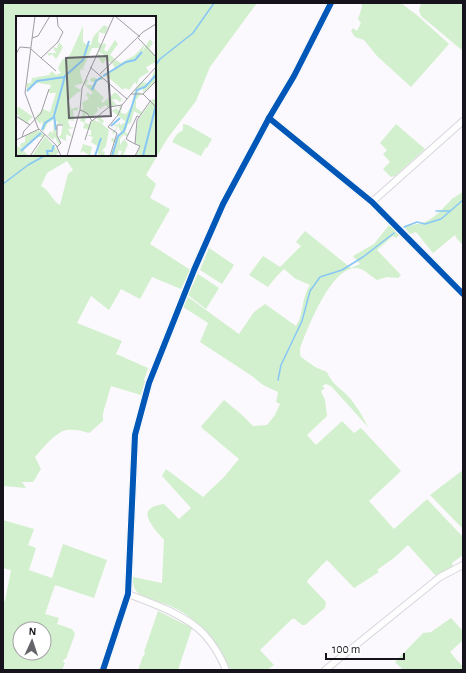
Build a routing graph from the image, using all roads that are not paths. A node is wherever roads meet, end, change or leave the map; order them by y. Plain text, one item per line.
1 (332, 3) edge
2 (269, 118) junction
3 (463, 121) edge
4 (372, 202) junction
5 (463, 294) edge
6 (463, 565) edge
7 (128, 594) junction
8 (103, 670) edge
9 (226, 670) edge
10 (325, 670) edge

1 - 2 street
2 - 4 street
2 - 7 street
3 - 4 street
4 - 5 street
6 - 10 street
7 - 8 street
7 - 9 street

